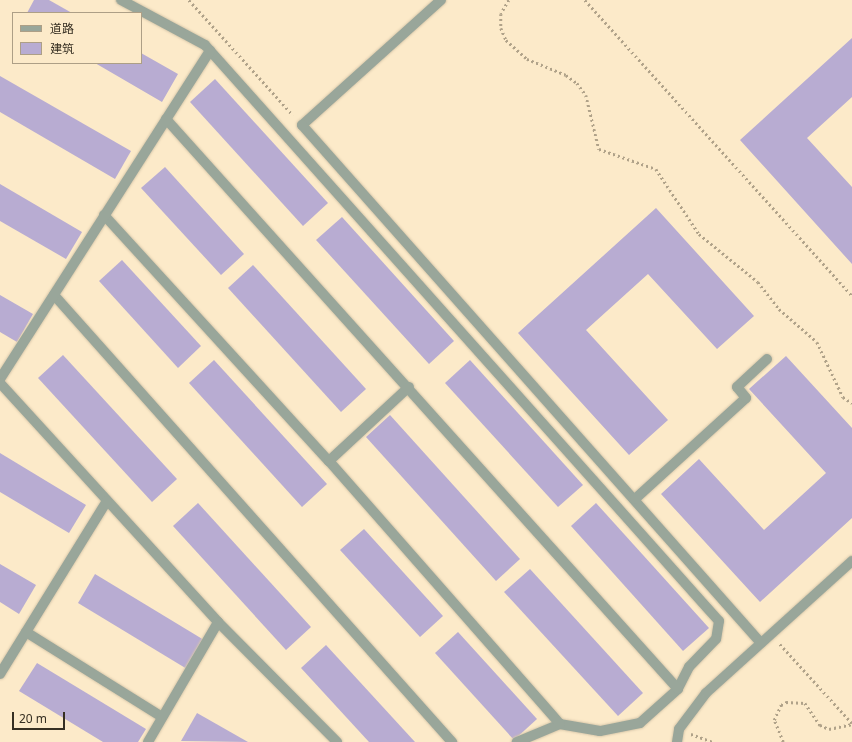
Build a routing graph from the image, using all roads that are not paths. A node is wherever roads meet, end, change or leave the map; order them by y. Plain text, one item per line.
1 (122, 0) edge
2 (441, 0) edge
3 (210, 50) junction
4 (166, 119) junction
5 (104, 215) junction
6 (54, 294) junction
7 (767, 359) dead end
8 (0, 379) edge
9 (0, 383) edge
10 (409, 387) junction
11 (329, 461) junction
12 (635, 499) junction
13 (107, 501) junction
14 (852, 561) edge
15 (218, 622) junction
16 (26, 632) junction
17 (761, 643) junction
18 (0, 674) edge
19 (678, 690) junction
20 (162, 717) junction
21 (560, 724) junction
22 (148, 742) edge
23 (337, 742) edge
24 (452, 742) edge
25 (517, 742) edge
26 (677, 742) edge

1 - 3 street
2 - 12 street
3 - 4 street
3 - 19 street
4 - 5 street
4 - 10 street
5 - 6 street
5 - 11 street
6 - 8 street
6 - 24 street
7 - 12 street
9 - 13 street
10 - 11 street
10 - 19 street
11 - 21 street
12 - 17 street
13 - 15 street
13 - 16 street
14 - 17 street
15 - 20 street
15 - 23 street
16 - 18 street
16 - 20 street
17 - 26 street
19 - 21 street
20 - 22 street
21 - 25 street

